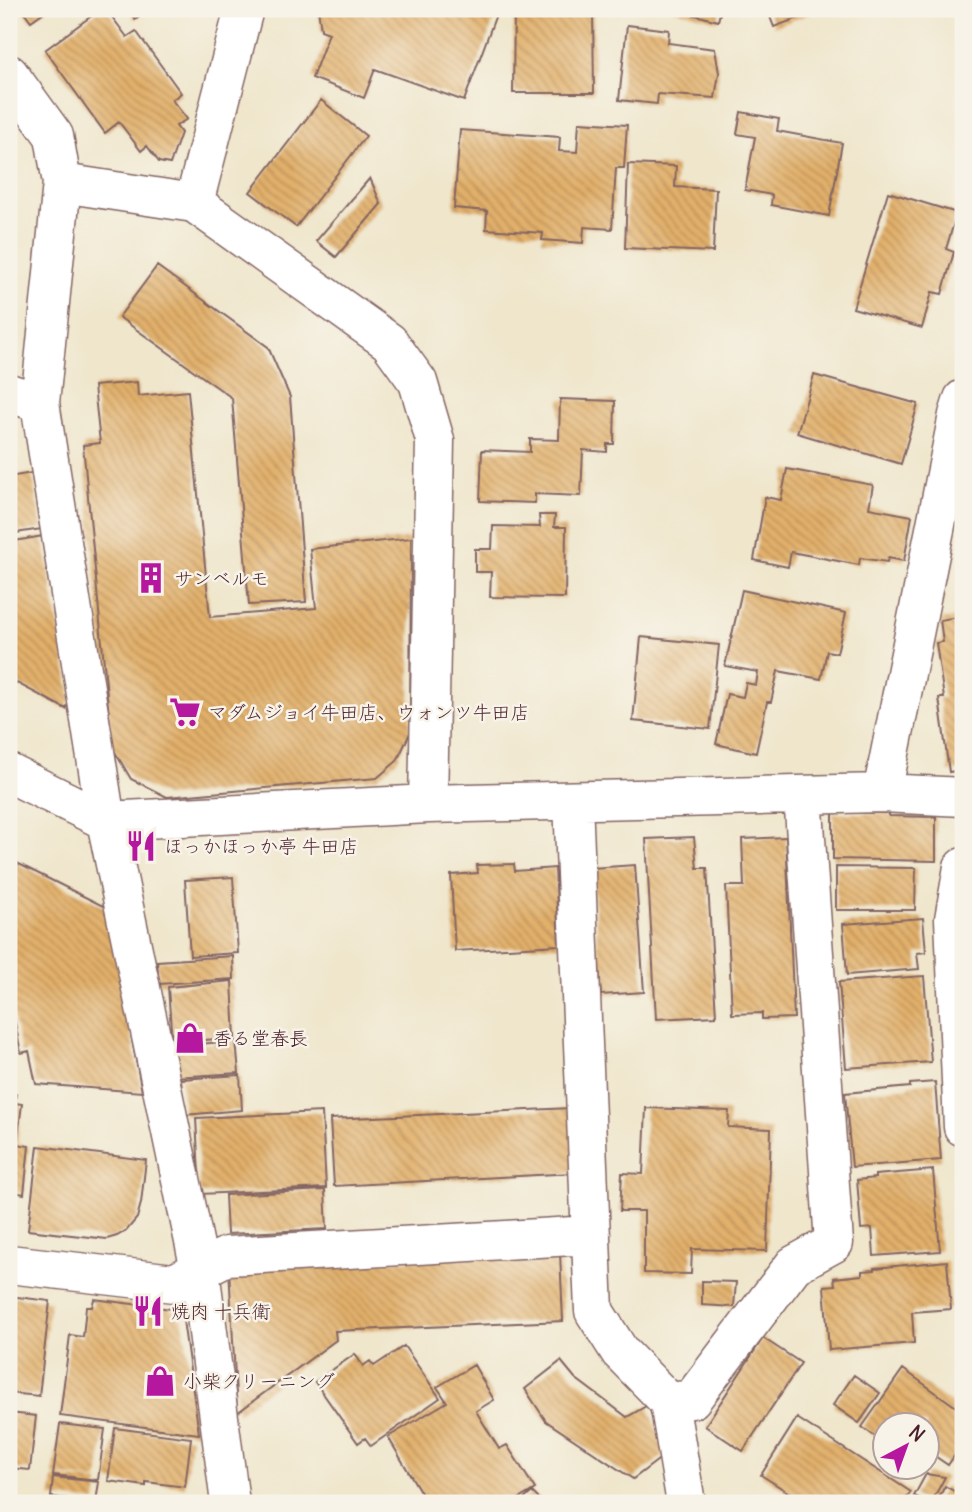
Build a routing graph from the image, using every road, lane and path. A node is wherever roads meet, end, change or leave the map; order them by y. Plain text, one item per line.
1 (244, 9) edge
2 (9, 74) edge
3 (62, 183) junction
4 (194, 203) junction
5 (24, 398) edge
6 (963, 399) edge
7 (9, 773) edge
8 (882, 793) junction
9 (803, 796) junction
10 (963, 797) edge
11 (573, 801) junction
12 (428, 804) junction
13 (106, 821) junction
14 (963, 867) edge
15 (963, 1127) edge
16 (591, 1235) junction
17 (9, 1264) edge
18 (200, 1270) junction
19 (669, 1402) junction
20 (230, 1503) edge
21 (686, 1503) edge

1 - 4 street
2 - 3 street
3 - 4 street
3 - 5 street
4 - 12 street
5 - 13 street
6 - 8 street
7 - 13 street
8 - 9 street
8 - 10 street
9 - 11 street
9 - 19 street
11 - 12 street
11 - 16 street
12 - 13 street
13 - 18 street
14 - 15 street
16 - 18 street
16 - 19 street
17 - 18 street
18 - 20 street
19 - 21 street

